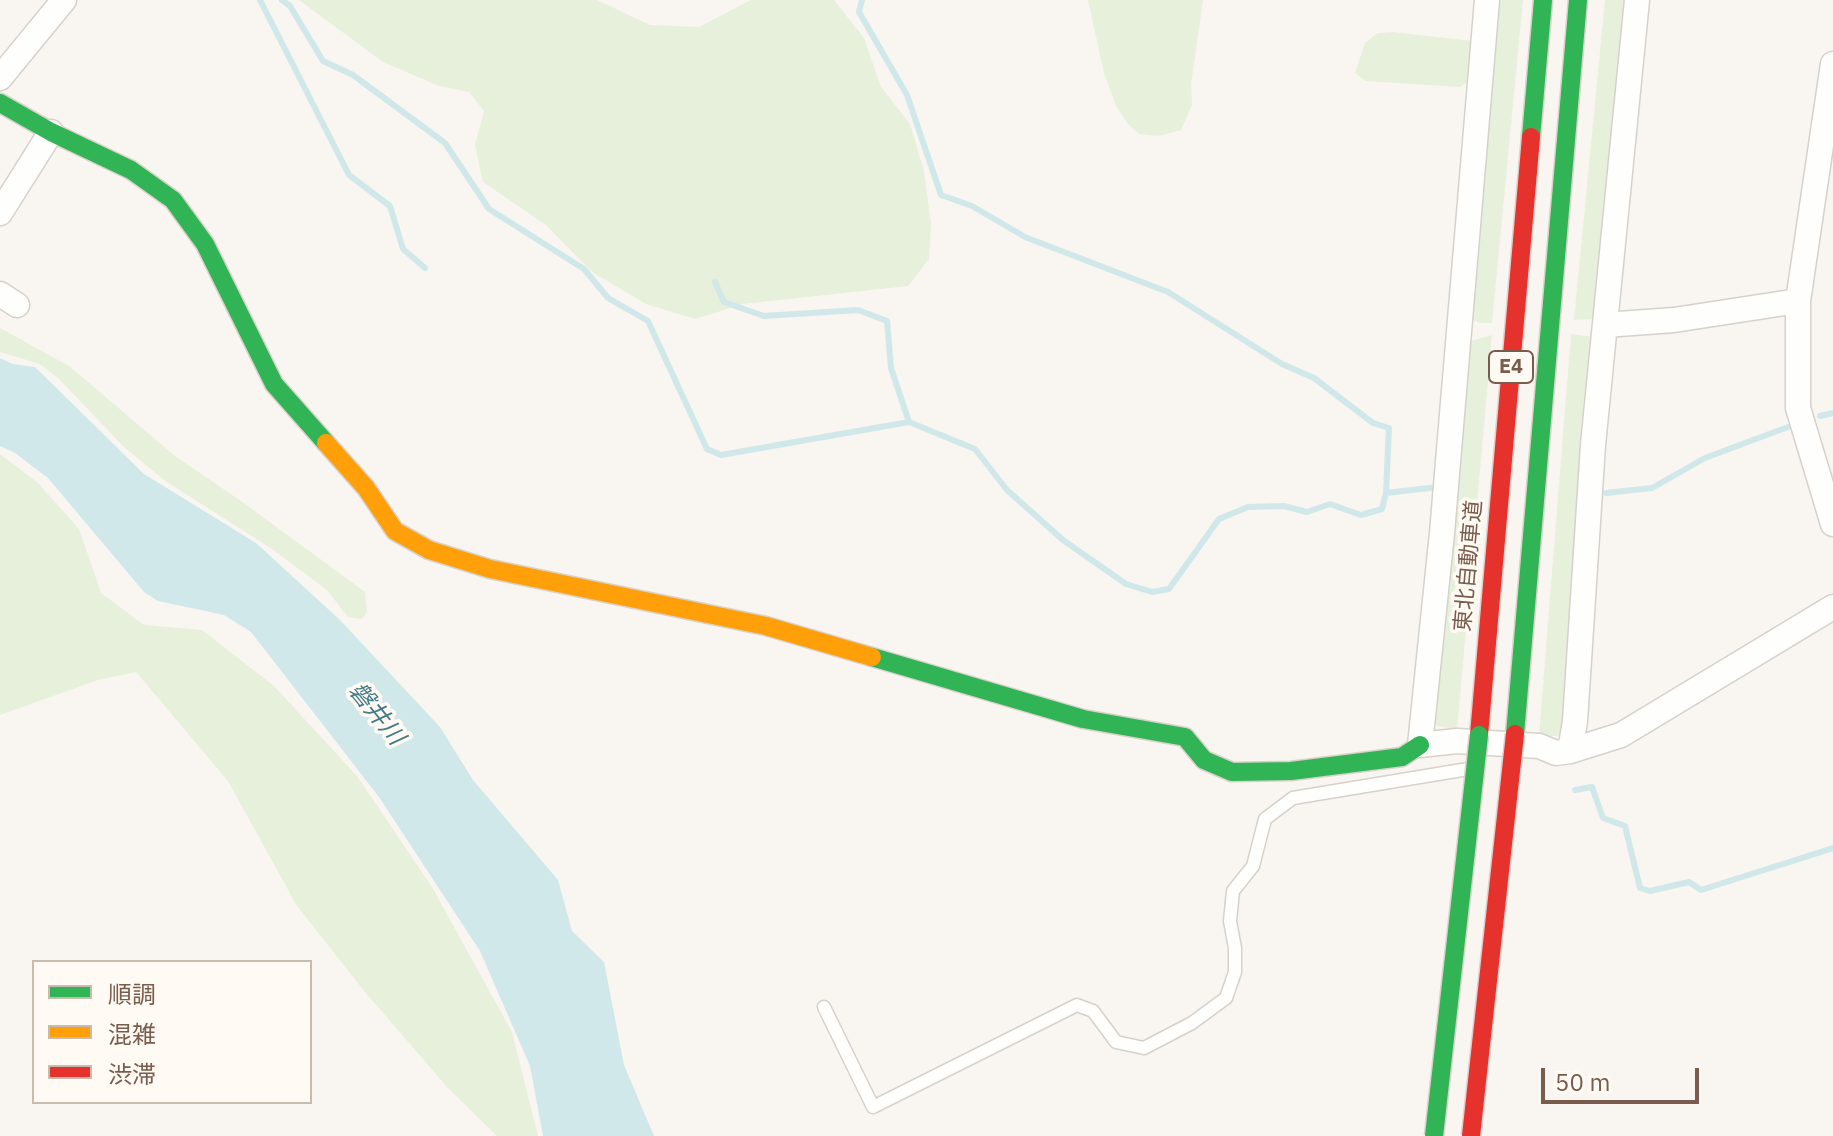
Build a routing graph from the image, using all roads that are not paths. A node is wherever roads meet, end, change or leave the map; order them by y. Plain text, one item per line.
1 (64, 0) edge
2 (1487, 0) edge
3 (1543, 0) edge
4 (1578, 0) edge
5 (1637, 0) edge
6 (1833, 64) edge
7 (0, 78) edge
8 (0, 103) edge
9 (51, 132) junction
10 (0, 213) edge
11 (1822, 215) edge
12 (1798, 301) junction
13 (1605, 325) junction
14 (1833, 524) edge
15 (1833, 607) edge
16 (1420, 745) junction
17 (1545, 757) junction
18 (1503, 765) dead end
19 (1487, 767) dead end
20 (824, 1007) dead end
21 (1434, 1136) edge
22 (1471, 1136) edge

1 - 7 street
2 - 16 street
3 - 21 main road, 東北自動車道 / E4, bridge
4 - 22 main road, E4, bridge
5 - 13 street
6 - 11 street
8 - 9 main road
9 - 10 street
9 - 16 main road
11 - 12 street
12 - 13 street
12 - 14 street
13 - 17 street
15 - 17 street
16 - 17 street
17 - 18 lane
19 - 20 lane

